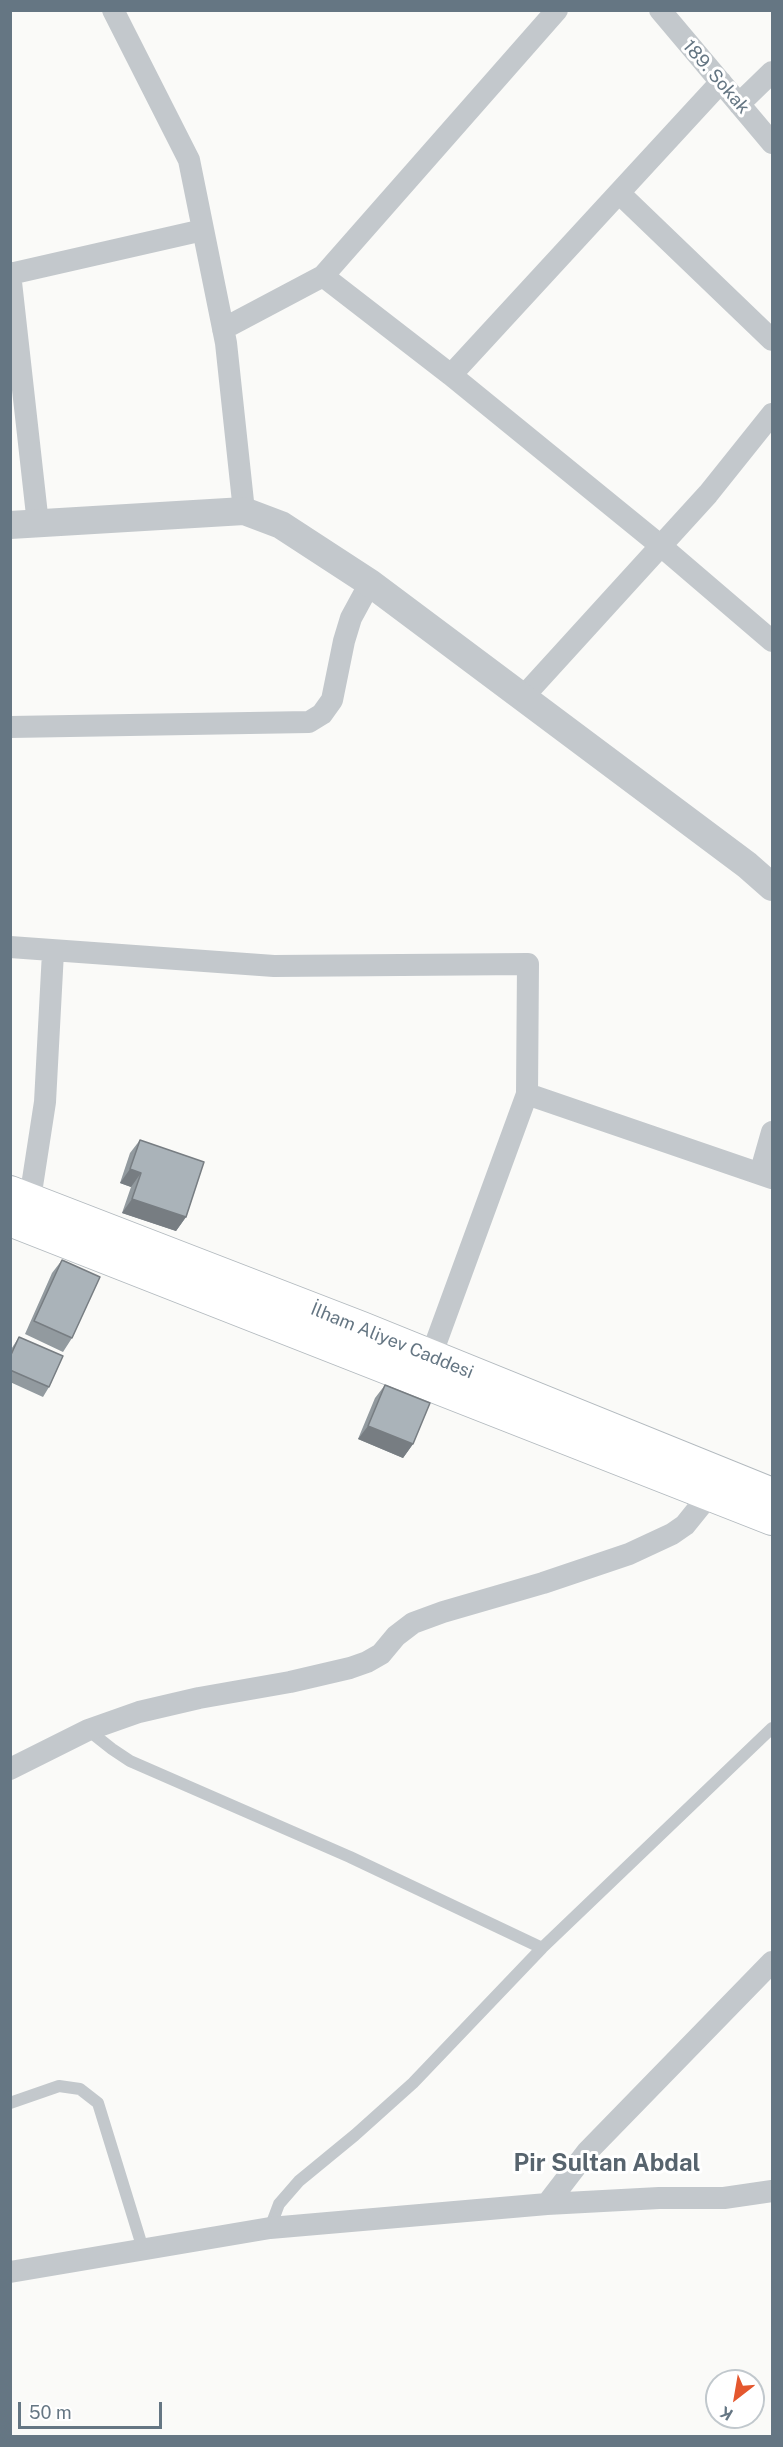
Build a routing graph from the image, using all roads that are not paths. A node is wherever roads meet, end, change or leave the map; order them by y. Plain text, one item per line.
1 (113, 10) edge
2 (557, 10) edge
3 (660, 10) edge
4 (772, 72) edge
5 (721, 82) junction
6 (739, 104) junction
7 (772, 143) edge
8 (619, 193) junction
9 (203, 230) junction
10 (11, 274) edge
11 (323, 276) junction
12 (223, 329) junction
13 (772, 340) edge
14 (451, 375) junction
15 (772, 415) edge
16 (244, 511) junction
17 (24, 524) edge
18 (661, 546) junction
19 (370, 583) junction
20 (772, 641) edge
21 (523, 697) junction
22 (10, 727) edge
23 (772, 887) edge
24 (10, 947) edge
25 (53, 952) junction
26 (527, 1094) junction
27 (772, 1132) edge
28 (766, 1176) edge
29 (17, 1204) edge
30 (431, 1356) junction
31 (710, 1494) junction
32 (772, 1494) edge
33 (772, 1519) edge
34 (772, 1728) edge
35 (88, 1730) junction
36 (10, 1769) edge
37 (542, 1948) junction
38 (772, 1962) edge
39 (10, 2103) edge
40 (772, 2191) edge
41 (547, 2205) junction
42 (270, 2228) junction
43 (143, 2249) junction
44 (10, 2272) edge

1 - 9 street
2 - 11 street
3 - 5 street, 189. Sokak
4 - 6 street
5 - 6 street, 189. Sokak
5 - 8 street
6 - 7 street, 189. Sokak
8 - 13 street
8 - 14 street
9 - 10 street
9 - 12 street
10 - 17 street
11 - 12 street
11 - 14 street
12 - 16 street
14 - 18 street
15 - 18 street
16 - 17 street
16 - 19 street
18 - 20 street
18 - 21 street
19 - 21 street
19 - 22 street
21 - 23 street
24 - 25 street
25 - 26 street
25 - 29 street
26 - 28 street
26 - 30 street
27 - 28 street
29 - 30 main road, İlham Aliyev Caddesi
29 - 31 main road, İlham Aliyev Caddesi
30 - 32 main road, İlham Aliyev Caddesi
31 - 33 main road, İlham Aliyev Caddesi
31 - 35 street
34 - 37 lane
35 - 36 street
35 - 37 lane
37 - 42 lane
38 - 41 street
39 - 43 lane
40 - 41 street
41 - 42 street
42 - 43 street
43 - 44 street

